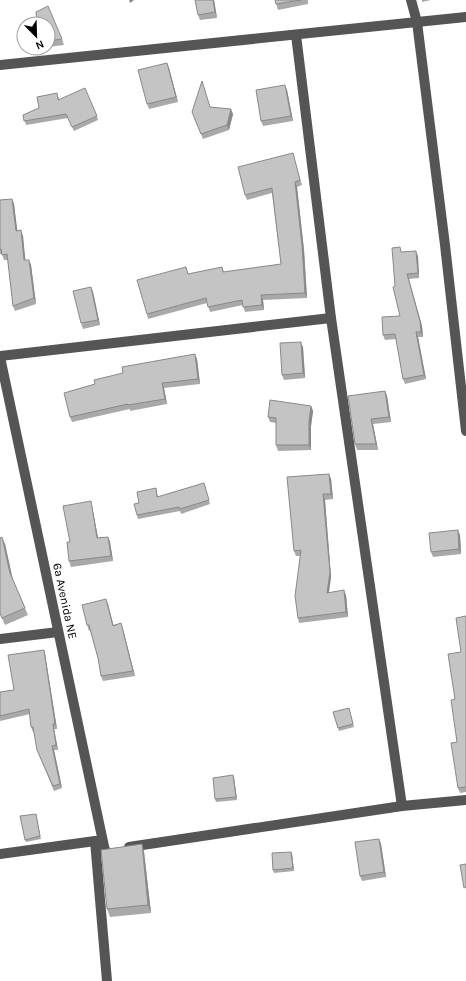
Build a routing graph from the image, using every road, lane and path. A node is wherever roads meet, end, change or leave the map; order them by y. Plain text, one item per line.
1 (411, 0) edge
2 (466, 17) edge
3 (417, 22) junction
4 (296, 35) junction
5 (0, 65) edge
6 (331, 318) junction
7 (0, 357) edge
8 (466, 431) edge
9 (58, 632) junction
10 (0, 639) edge
11 (466, 800) edge
12 (402, 806) junction
13 (95, 841) junction
14 (113, 850) junction
15 (0, 854) edge
16 (107, 981) edge

1 - 3 street
2 - 3 street
3 - 4 street
3 - 8 street
4 - 5 street
4 - 6 street
6 - 7 street
6 - 12 street
7 - 9 street, 6a Avenida NE
9 - 10 street
9 - 14 street, 6a Avenida NE
11 - 12 street
12 - 14 street
13 - 14 street
13 - 15 street
13 - 16 street

